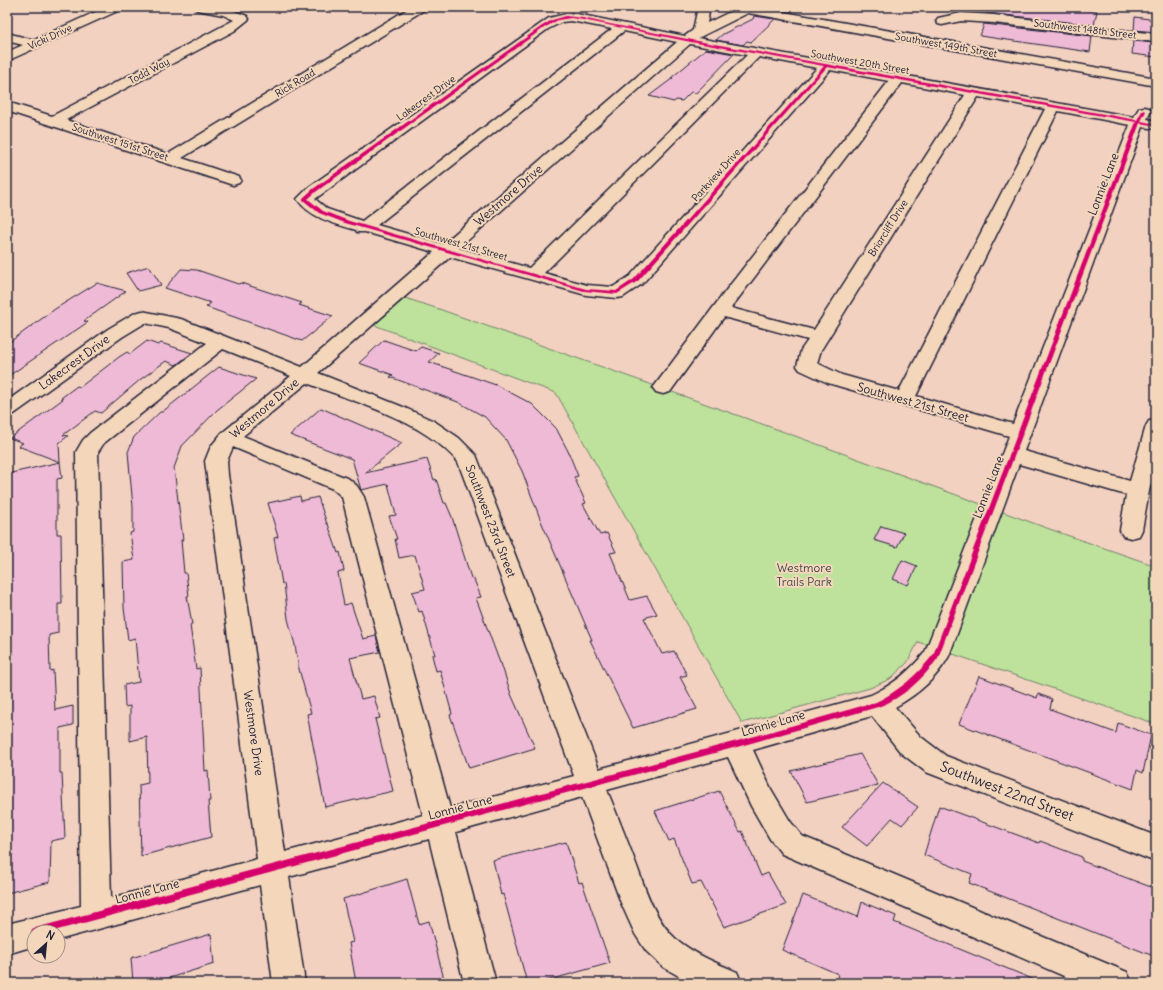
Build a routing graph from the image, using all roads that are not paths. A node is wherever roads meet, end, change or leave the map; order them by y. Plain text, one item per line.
1 (116, 7) edge
2 (201, 7) edge
3 (420, 7) edge
4 (704, 7) edge
5 (740, 8) edge
6 (767, 10) edge
7 (561, 18) joint
8 (942, 21) dead end
9 (622, 27) junction
10 (693, 35) junction
11 (7, 37) edge
12 (1156, 38) edge
13 (35, 44) junction
14 (756, 53) junction
15 (7, 57) edge
16 (826, 66) junction
17 (898, 79) junction
18 (1156, 82) edge
19 (974, 92) junction
20 (1142, 104) edge
21 (7, 106) edge
22 (1054, 106) junction
23 (54, 121) junction
24 (170, 159) junction
25 (233, 180) dead end
26 (305, 199) joint
27 (363, 228) junction
28 (445, 250) junction
29 (532, 275) junction
30 (617, 293) joint
31 (721, 311) junction
32 (142, 317) joint
33 (819, 337) junction
34 (221, 342) junction
35 (807, 366) joint
36 (304, 375) junction
37 (662, 388) dead end
38 (905, 399) junction
39 (7, 410) edge
40 (1156, 426) edge
41 (1021, 433) junction
42 (229, 438) junction
43 (1012, 455) junction
44 (1138, 491) junction
45 (1131, 530) dead end
46 (878, 704) junction
47 (737, 744) junction
48 (591, 783) junction
49 (440, 824) junction
50 (1156, 849) edge
51 (273, 869) junction
52 (96, 916) junction
53 (65, 924) edge
54 (26, 934) edge
55 (7, 939) edge
56 (289, 983) edge
57 (480, 983) edge
58 (726, 983) edge
59 (1116, 983) edge

1 - 13 street, Vicki Drive
2 - 23 street, Todd Way
3 - 24 street, Rick Road
4 - 10 street
5 - 6 street, Southwest 149th Street
5 - 10 street, Westmore Drive
6 - 20 street, Southwest 149th Street
7 - 9 street, Southwest 20th Street
7 - 26 street, Lakecrest Drive
8 - 12 street, Southwest 148th Street
9 - 10 street, Southwest 20th Street
9 - 27 street
10 - 14 street, Southwest 20th Street
10 - 28 street, Westmore Drive
11 - 13 street
13 - 15 street, Vicki Drive
14 - 16 street, Southwest 20th Street
14 - 29 street
16 - 17 street, Southwest 20th Street
16 - 30 street, Parkview Drive
17 - 19 street, Southwest 20th Street
17 - 31 street
18 - 20 street, Southwest 149th Street
19 - 22 street, Southwest 20th Street
19 - 33 street, Briarcliff Drive
20 - 22 street, Southwest 20th Street
20 - 41 street, Lonnie Lane
21 - 23 street, Southwest 151st Street
22 - 38 street
23 - 24 street, Southwest 151st Street
24 - 25 street, Southwest 151st Street
26 - 27 street, Southwest 21st Street
27 - 28 street, Southwest 21st Street
28 - 29 street, Southwest 21st Street
28 - 36 street, Westmore Drive
29 - 30 street, Southwest 21st Street
31 - 33 street
31 - 37 street
32 - 34 street, Southwest 23rd Street
32 - 39 street, Lakecrest Drive
33 - 35 street, Briarcliff Drive
34 - 36 street, Southwest 23rd Street
34 - 52 street
35 - 38 street, Southwest 21st Street
36 - 42 street, Westmore Drive
36 - 48 street, Southwest 23rd Street
38 - 41 street, Southwest 21st Street
40 - 44 street
41 - 43 street, Lonnie Lane
42 - 49 street
42 - 51 street, Westmore Drive
43 - 44 street
43 - 46 street, Lonnie Lane
44 - 45 street
46 - 47 street, Lonnie Lane
46 - 50 street, Southwest 22nd Street
47 - 48 street, Lonnie Lane
47 - 59 street
48 - 49 street, Lonnie Lane
48 - 58 street, Southwest 23rd Street
49 - 51 street, Lonnie Lane
49 - 57 street
51 - 52 street, Lonnie Lane
51 - 56 street, Westmore Drive
52 - 53 street, Lonnie Lane
54 - 55 street, Lonnie Lane

